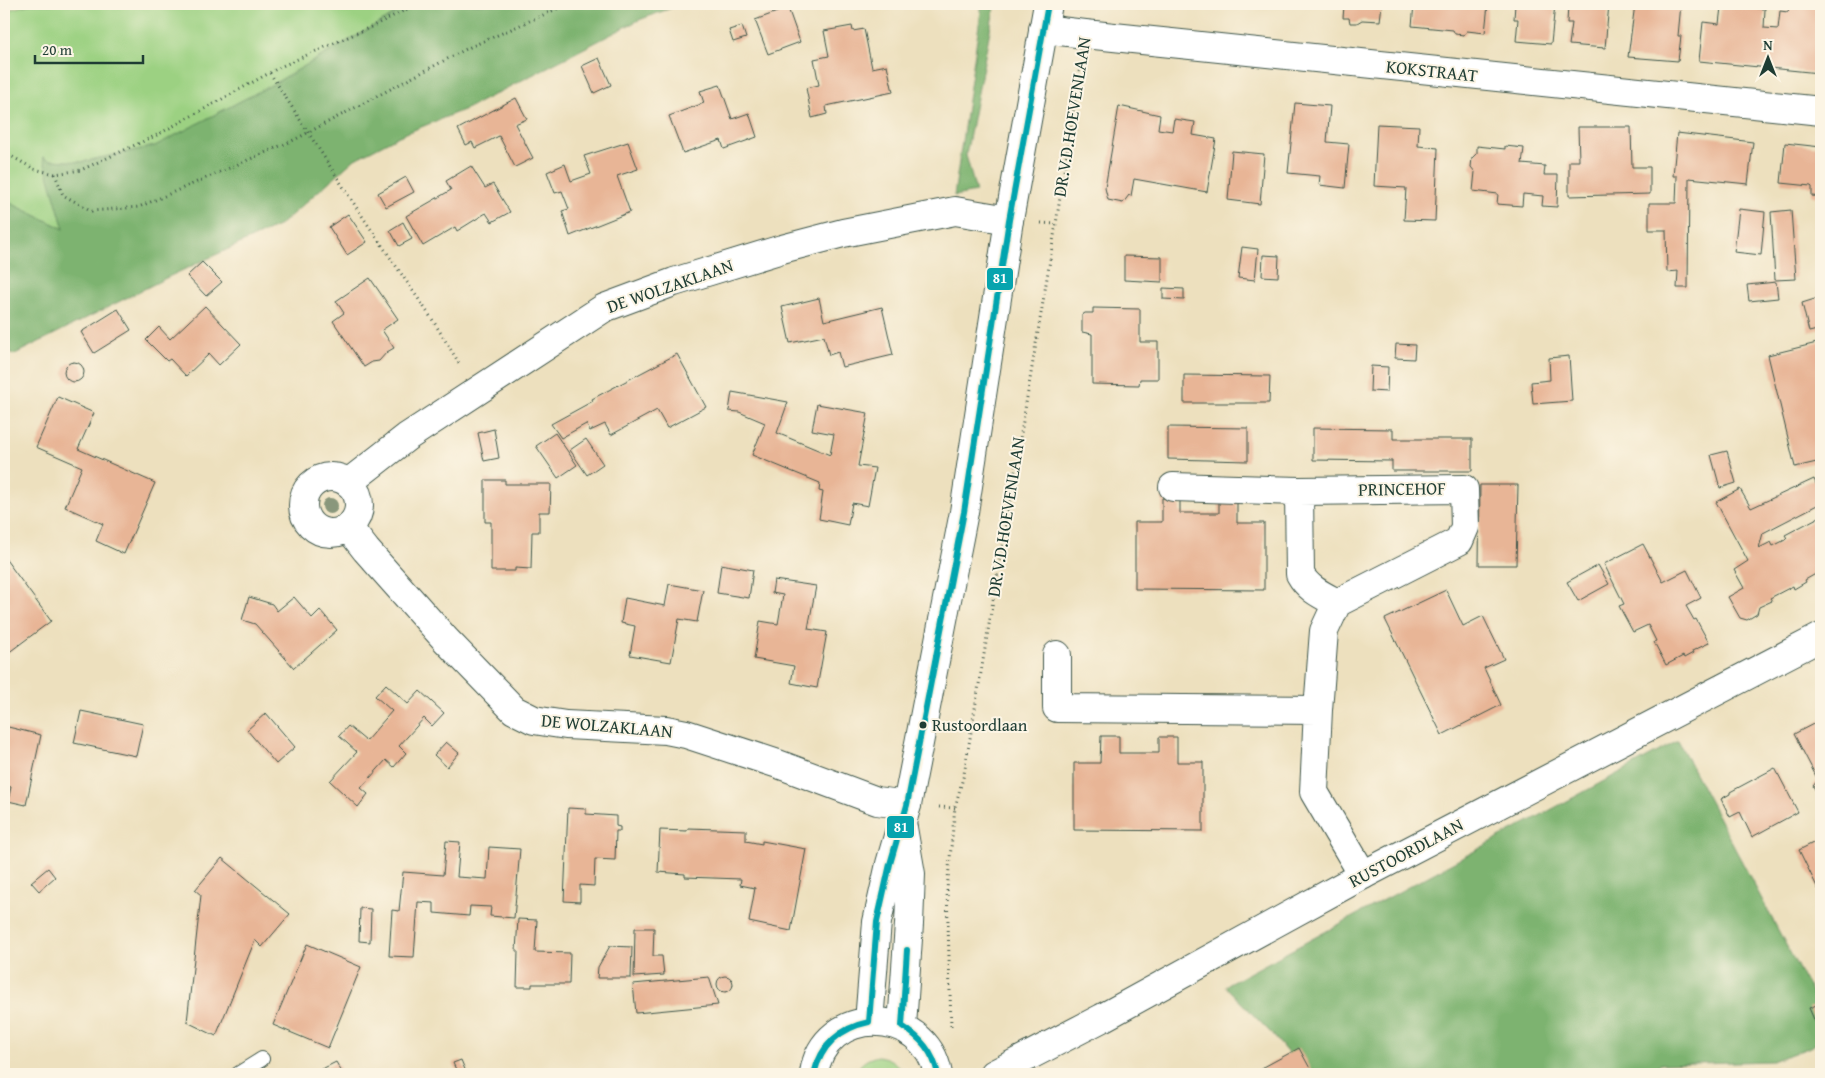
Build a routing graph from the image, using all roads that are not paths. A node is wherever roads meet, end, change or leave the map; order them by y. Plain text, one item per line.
1 (1045, 16) edge
2 (1821, 111) edge
3 (1009, 220) junction
4 (348, 483) junction
5 (1173, 487) dead end
6 (1299, 491) junction
7 (348, 527) junction
8 (1337, 603) junction
9 (1821, 637) edge
10 (1057, 655) dead end
11 (1318, 710) junction
12 (905, 815) junction
13 (1363, 875) junction
14 (869, 1022) junction
15 (902, 1026) junction
16 (262, 1059) dead end
17 (238, 1074) edge
18 (814, 1074) edge
19 (938, 1074) edge
20 (994, 1074) edge

1 - 2 street, KOKSTRAAT
1 - 3 street
3 - 4 street, DE WOLZAKLAAN
3 - 12 street
4 - 7 street
4 - 7 street
5 - 6 street, PRINCEHOF
6 - 8 street
6 - 8 street, PRINCEHOF
7 - 12 street, DE WOLZAKLAAN
8 - 11 street
9 - 13 street, RUSTOORDLAAN
10 - 11 street
11 - 13 street
12 - 14 street
12 - 15 street
13 - 20 street, RUSTOORDLAAN
14 - 15 street
14 - 18 street
15 - 19 street
16 - 17 lane

